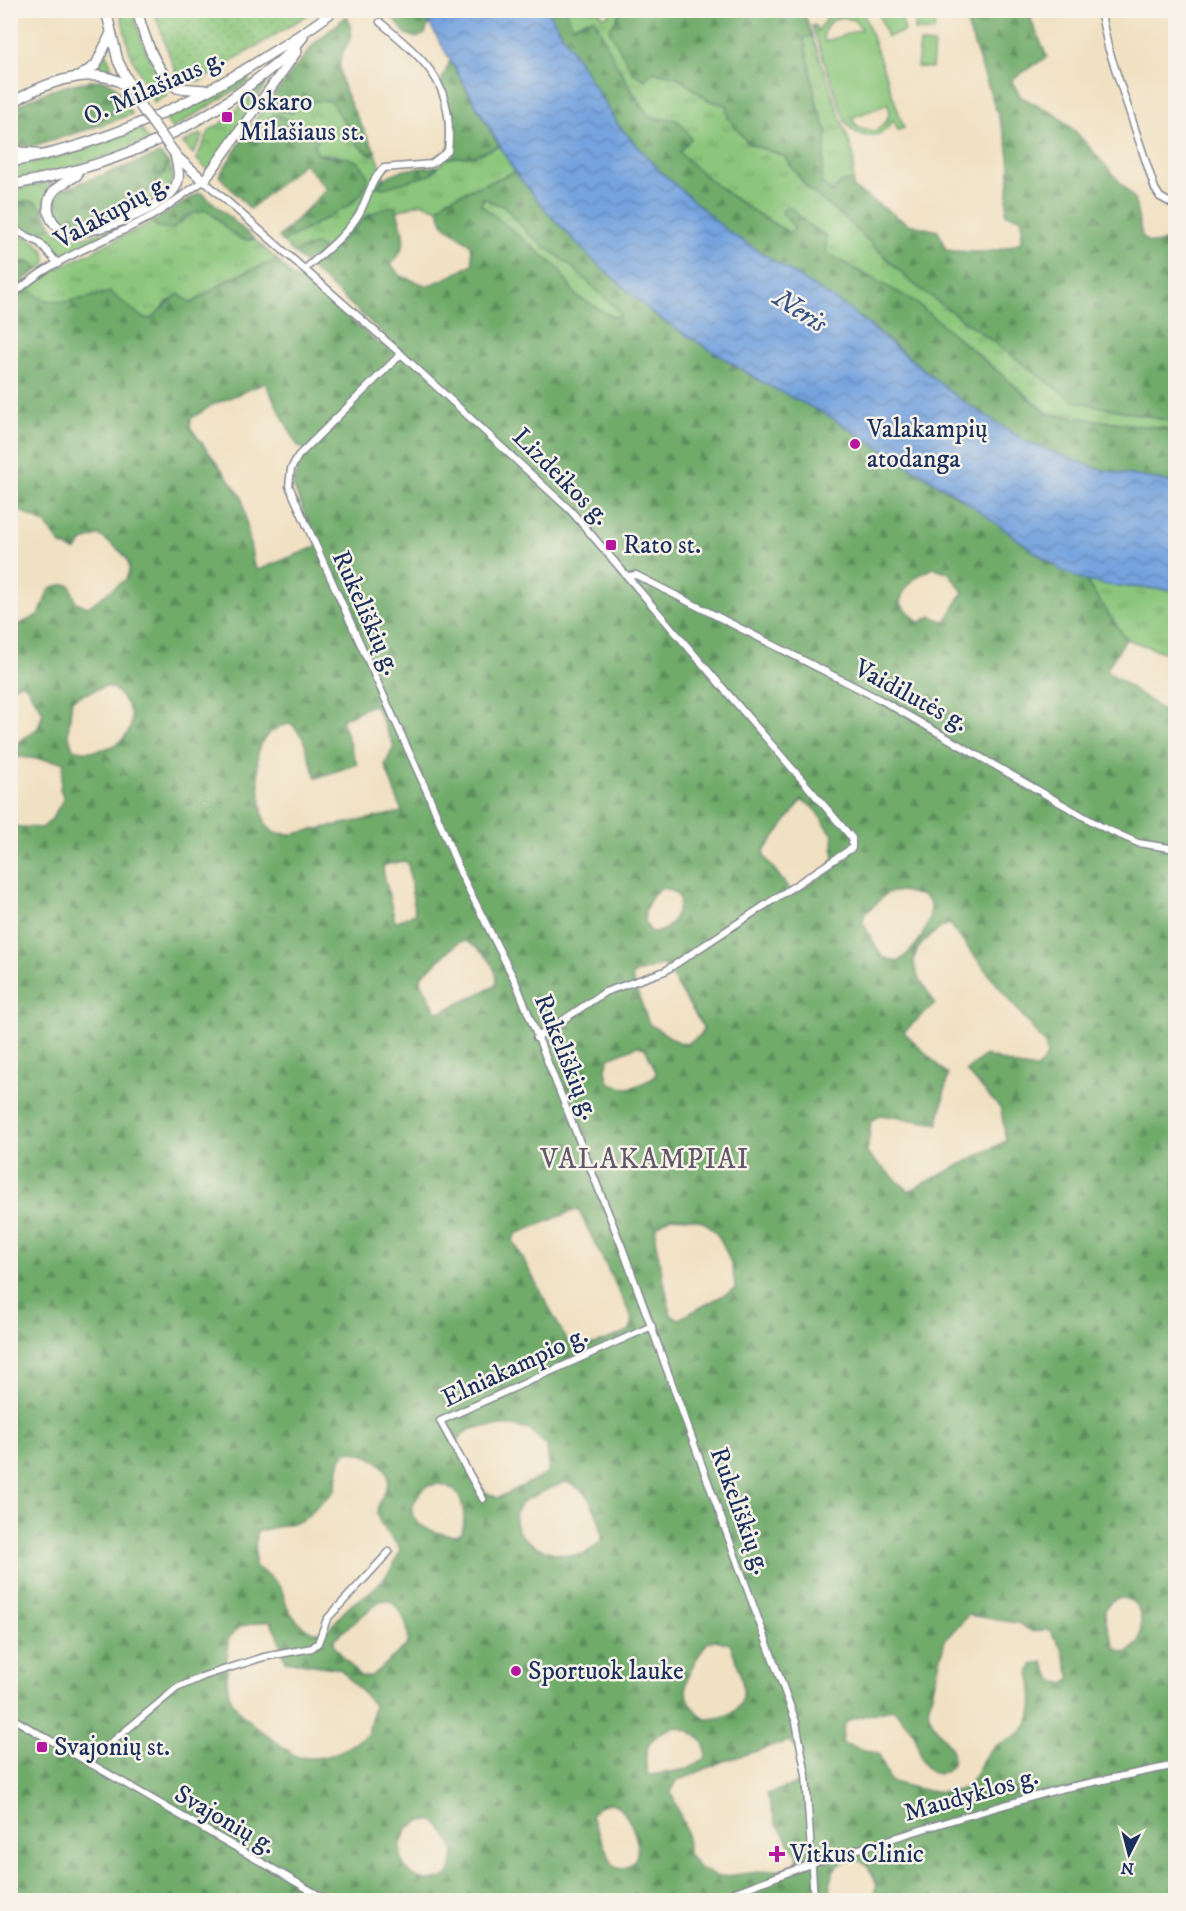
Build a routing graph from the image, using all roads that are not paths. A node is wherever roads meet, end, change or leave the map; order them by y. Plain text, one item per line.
1 (106, 10) edge
2 (137, 10) edge
3 (334, 10) edge
4 (1100, 10) edge
5 (380, 22) dead end
6 (307, 33) junction
7 (110, 35) junction
8 (79, 76) junction
9 (213, 89) junction
10 (133, 92) junction
11 (10, 105) edge
12 (10, 146) edge
13 (47, 154) junction
14 (175, 154) junction
15 (10, 162) edge
16 (84, 170) junction
17 (204, 181) junction
18 (10, 185) edge
19 (154, 205) junction
20 (1176, 206) edge
21 (10, 226) edge
22 (132, 226) junction
23 (57, 264) junction
24 (305, 269) junction
25 (10, 298) edge
26 (401, 354) junction
27 (628, 576) junction
28 (1176, 849) edge
29 (536, 1038) junction
30 (652, 1326) junction
31 (483, 1499) dead end
32 (389, 1552) dead end
33 (10, 1717) edge
34 (90, 1764) junction
35 (1176, 1765) edge
36 (813, 1863) junction
37 (327, 1900) edge
38 (714, 1900) edge
39 (814, 1900) edge

1 - 7 main road
2 - 9 main road
3 - 6 main road, O. Milašiaus g.
4 - 20 street
5 - 24 street
6 - 9 main road, O. Milašiaus g.
6 - 16 main road, O. Milašiaus g.
6 - 17 main road
7 - 8 main road
7 - 10 main road
8 - 10 main road
8 - 11 main road
9 - 13 main road, O. Milašiaus g.
10 - 14 main road, bridge
12 - 13 main road
13 - 15 main road, O. Milašiaus g.
14 - 17 main road
14 - 19 main road
16 - 18 main road, O. Milašiaus g.
16 - 19 main road
17 - 22 street, Valakupių g.
17 - 24 street, Lizdeikos g.
19 - 22 street
21 - 23 street
22 - 23 street, Valakupių g.
23 - 25 street, Valakupių g.
24 - 26 street, Lizdeikos g.
26 - 27 street, Lizdeikos g.
26 - 29 street, Rukeliškių g.
27 - 28 street, Vaidilutės g.
27 - 29 street, Lizdeikos g.
29 - 30 street, Rukeliškių g.
30 - 31 street, Elniakampio g.
30 - 36 street, Rukeliškių g.
32 - 34 street
33 - 34 street, Svajonių g.
34 - 37 street, Svajonių g.
35 - 36 street, Maudyklos g.
36 - 38 street, Maudyklos g.
36 - 39 street, Rukeliškių g.

